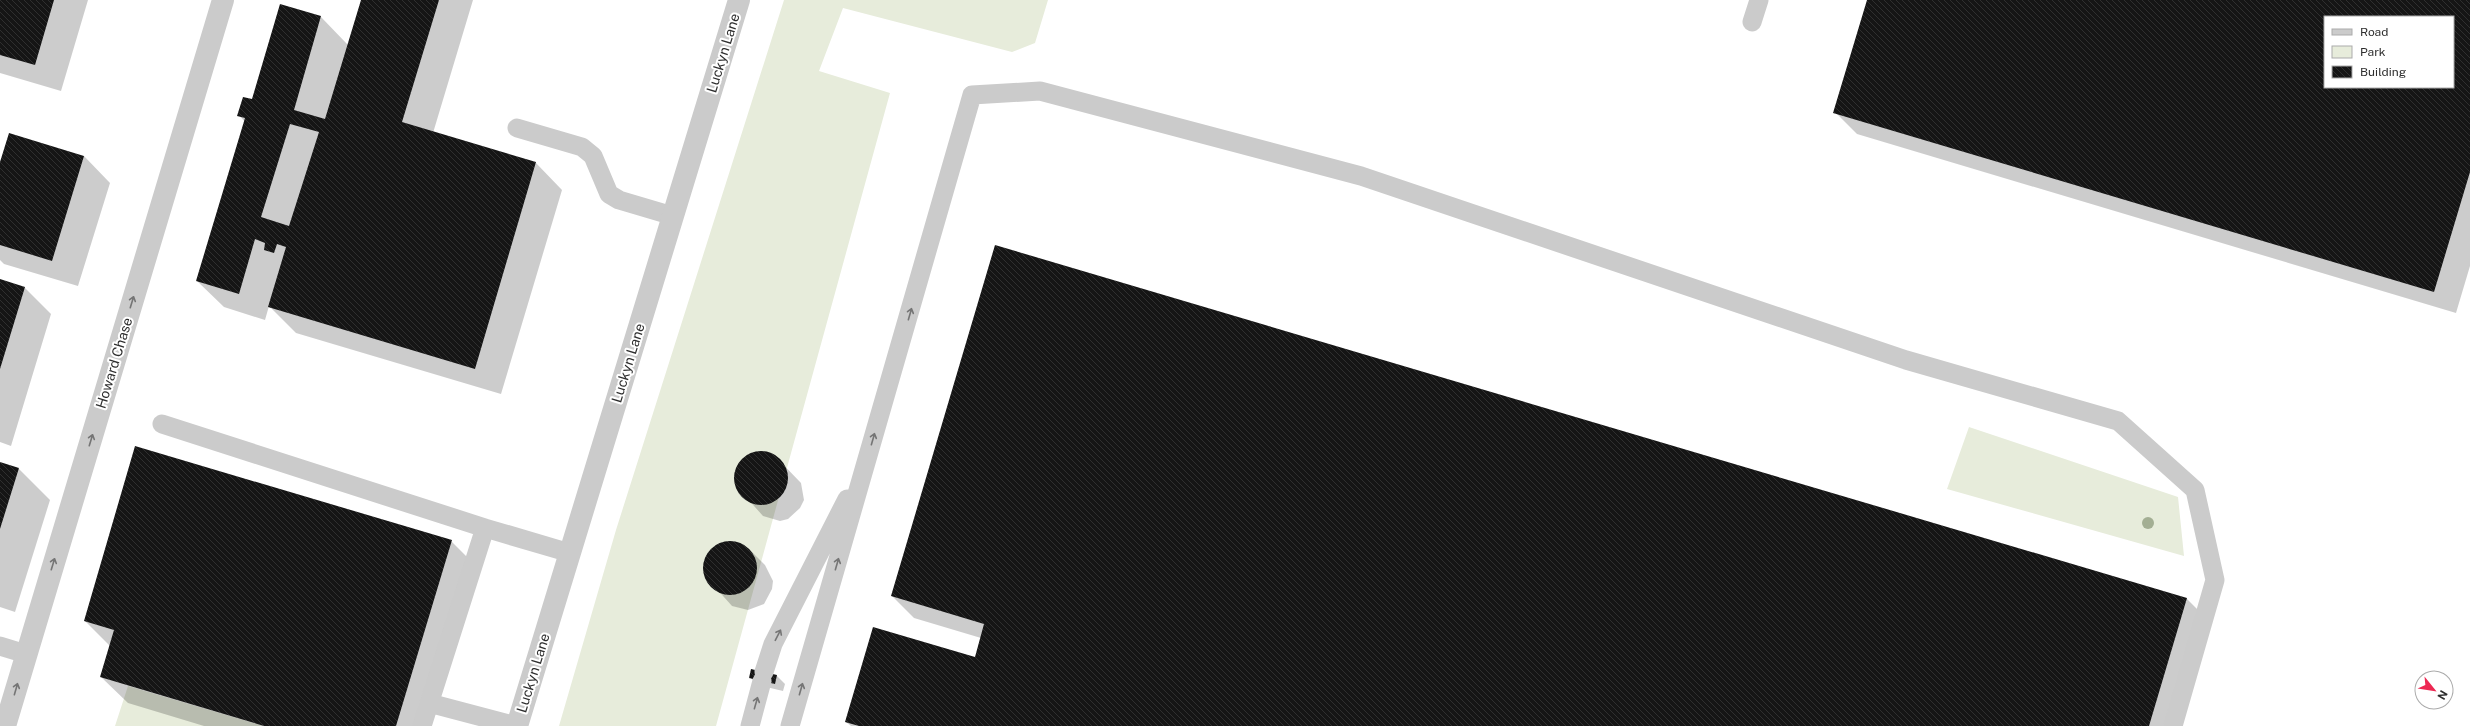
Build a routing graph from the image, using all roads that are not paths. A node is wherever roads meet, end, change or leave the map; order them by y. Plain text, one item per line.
1 (223, 0) edge
2 (739, 0) edge
3 (1758, 0) edge
4 (1752, 22) dead end
5 (517, 128) dead end
6 (673, 216) junction
7 (162, 424) dead end
8 (868, 459) junction
9 (485, 528) junction
10 (570, 553) junction
11 (0, 646) edge
12 (26, 654) junction
13 (429, 703) junction
14 (5, 726) edge
15 (422, 726) edge
16 (516, 726) edge
17 (750, 726) edge
18 (790, 726) edge
19 (2173, 726) edge

12 -> 1 street, Howard Chase
2 - 6 street, Luckyn Lane
3 - 4 lane
5 - 6 lane
6 - 10 street, Luckyn Lane
7 - 9 lane
17 -> 8 lane
18 -> 8 lane
8 -> 19 lane
9 - 10 lane
9 - 13 lane
10 - 16 street, Luckyn Lane
11 - 12 lane
14 -> 12 street, Howard Chase
13 - 15 lane
13 - 16 lane

